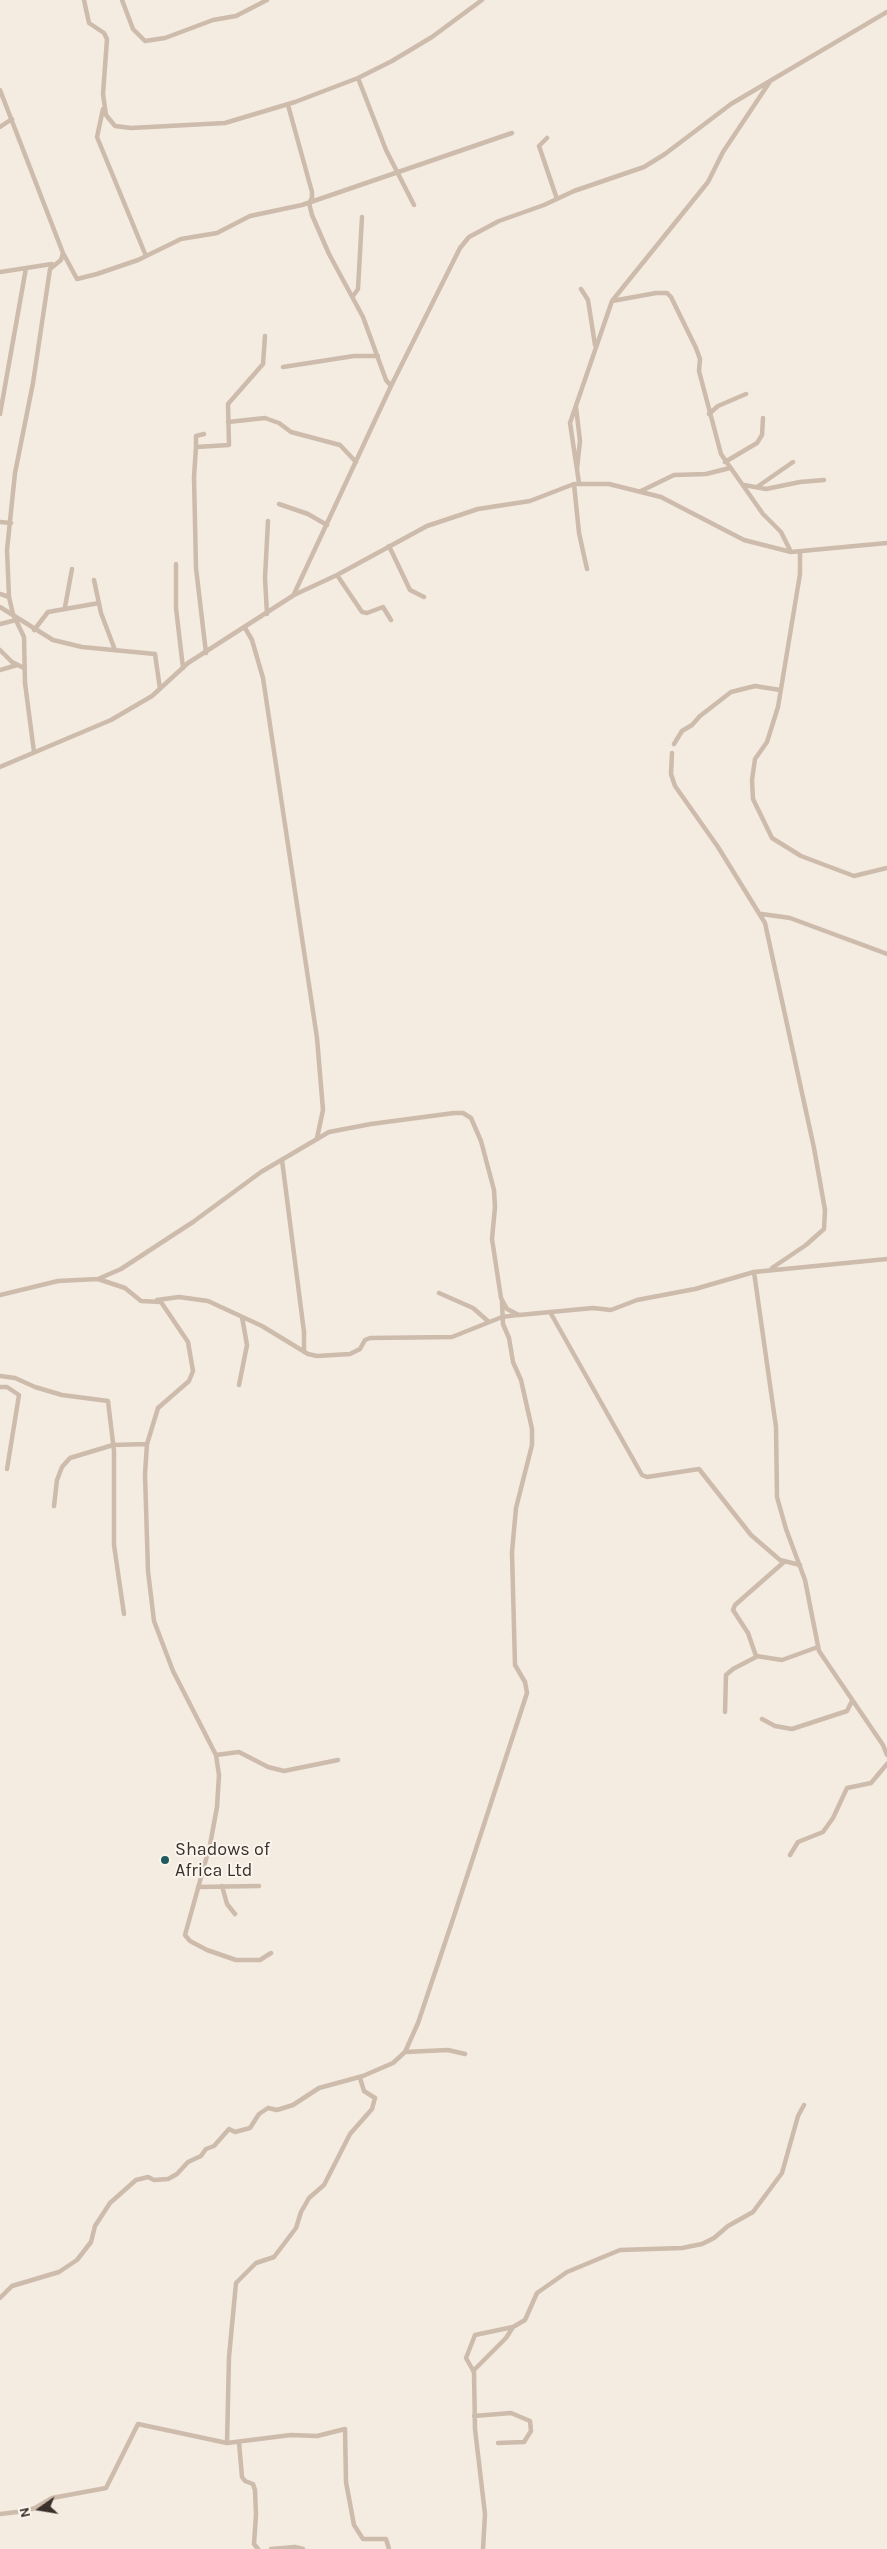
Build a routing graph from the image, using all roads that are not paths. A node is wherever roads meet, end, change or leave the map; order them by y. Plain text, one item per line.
1 (84, 0) edge
2 (122, 0) edge
3 (267, 0) edge
4 (482, 0) edge
5 (887, 12) edge
6 (358, 78) junction
7 (770, 82) junction
8 (0, 90) edge
9 (288, 105) junction
10 (104, 108) junction
11 (12, 119) junction
12 (0, 127) edge
13 (512, 133) dead end
14 (547, 138) dead end
15 (397, 171) junction
16 (557, 199) junction
17 (308, 203) junction
18 (414, 206) dead end
19 (362, 217) dead end
20 (63, 253) junction
21 (146, 256) junction
22 (52, 264) junction
23 (26, 268) junction
24 (0, 272) edge
25 (581, 289) dead end
26 (353, 296) junction
27 (612, 301) junction
28 (265, 336) dead end
29 (595, 347) junction
30 (378, 356) junction
31 (283, 367) dead end
32 (391, 386) junction
33 (746, 394) dead end
34 (576, 407) junction
35 (0, 414) edge
36 (709, 414) junction
37 (762, 418) dead end
38 (228, 422) junction
39 (204, 434) dead end
40 (196, 447) junction
41 (356, 462) junction
42 (724, 462) junction
43 (793, 462) dead end
44 (730, 468) junction
45 (577, 470) junction
46 (824, 480) dead end
47 (576, 484) junction
48 (744, 485) junction
49 (757, 487) junction
50 (642, 491) junction
51 (279, 504) dead end
52 (268, 520) dead end
53 (0, 522) edge
54 (11, 523) junction
55 (327, 524) junction
56 (887, 542) edge
57 (389, 546) junction
58 (791, 552) junction
59 (800, 552) junction
60 (176, 564) dead end
61 (72, 569) dead end
62 (587, 569) dead end
63 (337, 575) junction
64 (94, 580) dead end
65 (0, 594) edge
66 (294, 595) junction
67 (9, 597) junction
68 (424, 597) dead end
69 (99, 603) junction
70 (0, 607) edge
71 (65, 608) junction
72 (13, 614) junction
73 (267, 614) junction
74 (16, 620) junction
75 (392, 620) dead end
76 (0, 624) edge
77 (245, 628) junction
78 (34, 630) junction
79 (0, 650) edge
80 (115, 650) junction
81 (206, 653) junction
82 (24, 661) junction
83 (17, 665) junction
84 (24, 668) junction
85 (183, 668) junction
86 (0, 670) edge
87 (160, 689) junction
88 (780, 690) junction
89 (674, 744) dead end
90 (34, 752) junction
91 (672, 753) dead end
92 (0, 767) edge
93 (887, 868) edge
94 (762, 914) junction
95 (887, 954) edge
96 (317, 1140) junction
97 (282, 1160) junction
98 (887, 1258) edge
99 (771, 1269) junction
100 (754, 1272) junction
101 (98, 1279) junction
102 (439, 1293) dead end
103 (0, 1295) edge
104 (157, 1300) junction
105 (502, 1302) junction
106 (550, 1312) junction
107 (519, 1315) junction
108 (502, 1316) junction
109 (242, 1317) junction
110 (489, 1322) junction
111 (304, 1352) junction
112 (0, 1376) edge
113 (239, 1385) dead end
114 (0, 1387) edge
115 (147, 1444) junction
116 (113, 1445) junction
117 (7, 1469) dead end
118 (54, 1506) dead end
119 (784, 1562) junction
120 (800, 1565) junction
121 (124, 1614) dead end
122 (818, 1648) junction
123 (758, 1656) junction
124 (852, 1701) junction
125 (726, 1712) dead end
126 (762, 1719) dead end
127 (887, 1755) edge
128 (216, 1756) junction
129 (338, 1760) dead end
130 (887, 1764) edge
131 (790, 1855) dead end
132 (222, 1886) junction
133 (259, 1886) dead end
134 (198, 1887) junction
135 (235, 1914) dead end
136 (271, 1953) dead end
137 (405, 2052) junction
138 (465, 2054) dead end
139 (360, 2078) junction
140 (804, 2105) dead end
141 (0, 2298) edge
142 (514, 2327) junction
143 (474, 2371) junction
144 (474, 2416) junction
145 (239, 2442) junction
146 (227, 2443) junction
147 (498, 2443) dead end
148 (0, 2514) edge
149 (258, 2549) edge
150 (272, 2549) edge
151 (303, 2549) edge
152 (389, 2549) edge
153 (483, 2549) edge

1 - 10 street
2 - 3 street
4 - 6 street
5 - 7 street
6 - 9 street
6 - 15 street
7 - 16 street
7 - 27 street
8 - 11 street
9 - 10 street
9 - 17 street
10 - 21 street
11 - 12 street
11 - 20 street
13 - 15 street
14 - 16 street
15 - 17 street
15 - 18 street
16 - 32 street
17 - 21 street
17 - 26 street
19 - 26 street
20 - 21 street
20 - 22 street
22 - 23 street
22 - 54 street
23 - 24 street
23 - 35 street
25 - 29 street
26 - 30 street
27 - 29 street
27 - 36 street
28 - 38 street
29 - 34 street
30 - 31 street
30 - 32 street
32 - 41 street
33 - 36 street
34 - 45 street
34 - 45 street
36 - 42 street
37 - 42 street
38 - 40 street
38 - 41 street
39 - 40 street
40 - 81 street
41 - 55 street
42 - 44 street
43 - 49 street
44 - 48 street
44 - 50 street
45 - 47 street
46 - 49 street
47 - 50 street
47 - 57 street
47 - 62 street
48 - 49 street
48 - 58 street
50 - 58 street
51 - 55 street
52 - 73 street
53 - 54 street
54 - 67 street
55 - 66 street
56 - 59 street
57 - 63 street
57 - 68 street
58 - 59 street
59 - 88 street
60 - 85 street
61 - 71 street
63 - 66 street
63 - 75 street
64 - 69 street
65 - 67 street
66 - 73 street
67 - 72 street
69 - 71 street
69 - 80 street
70 - 72 street
71 - 78 street
72 - 74 street
72 - 78 street
73 - 77 street
74 - 76 street
74 - 82 street
77 - 81 street
77 - 96 street
78 - 80 street
79 - 83 street
80 - 87 street
81 - 85 street
82 - 83 street
82 - 84 street
83 - 84 street
83 - 86 street
84 - 90 street
85 - 87 street
87 - 90 street
88 - 89 street
88 - 93 street
90 - 92 street
91 - 94 street
94 - 95 street
94 - 99 street
96 - 97 street
96 - 105 street
97 - 101 street
97 - 111 street
98 - 99 street
99 - 100 street
100 - 106 street
100 - 120 street
101 - 103 street
101 - 104 street
102 - 110 street
104 - 109 street
104 - 115 street
105 - 107 street
105 - 108 street
106 - 107 street
106 - 119 street
107 - 108 street
108 - 110 street
108 - 137 street
109 - 111 street
109 - 113 street
110 - 111 street
112 - 116 street
114 - 117 street
115 - 116 street
115 - 128 street
116 - 118 street
116 - 121 street
119 - 120 street
119 - 123 street
120 - 122 street
122 - 123 street
122 - 124 street
123 - 125 street
124 - 126 street
124 - 127 street
128 - 129 street
128 - 134 street
130 - 131 street
132 - 133 street
132 - 134 street
132 - 135 street
134 - 136 street
137 - 138 street
137 - 139 street
139 - 141 street
139 - 146 street
140 - 142 street
142 - 143 street
142 - 143 street
143 - 144 street
144 - 147 street
144 - 153 street
145 - 146 street
145 - 149 street
145 - 152 street
146 - 148 street
150 - 151 street

